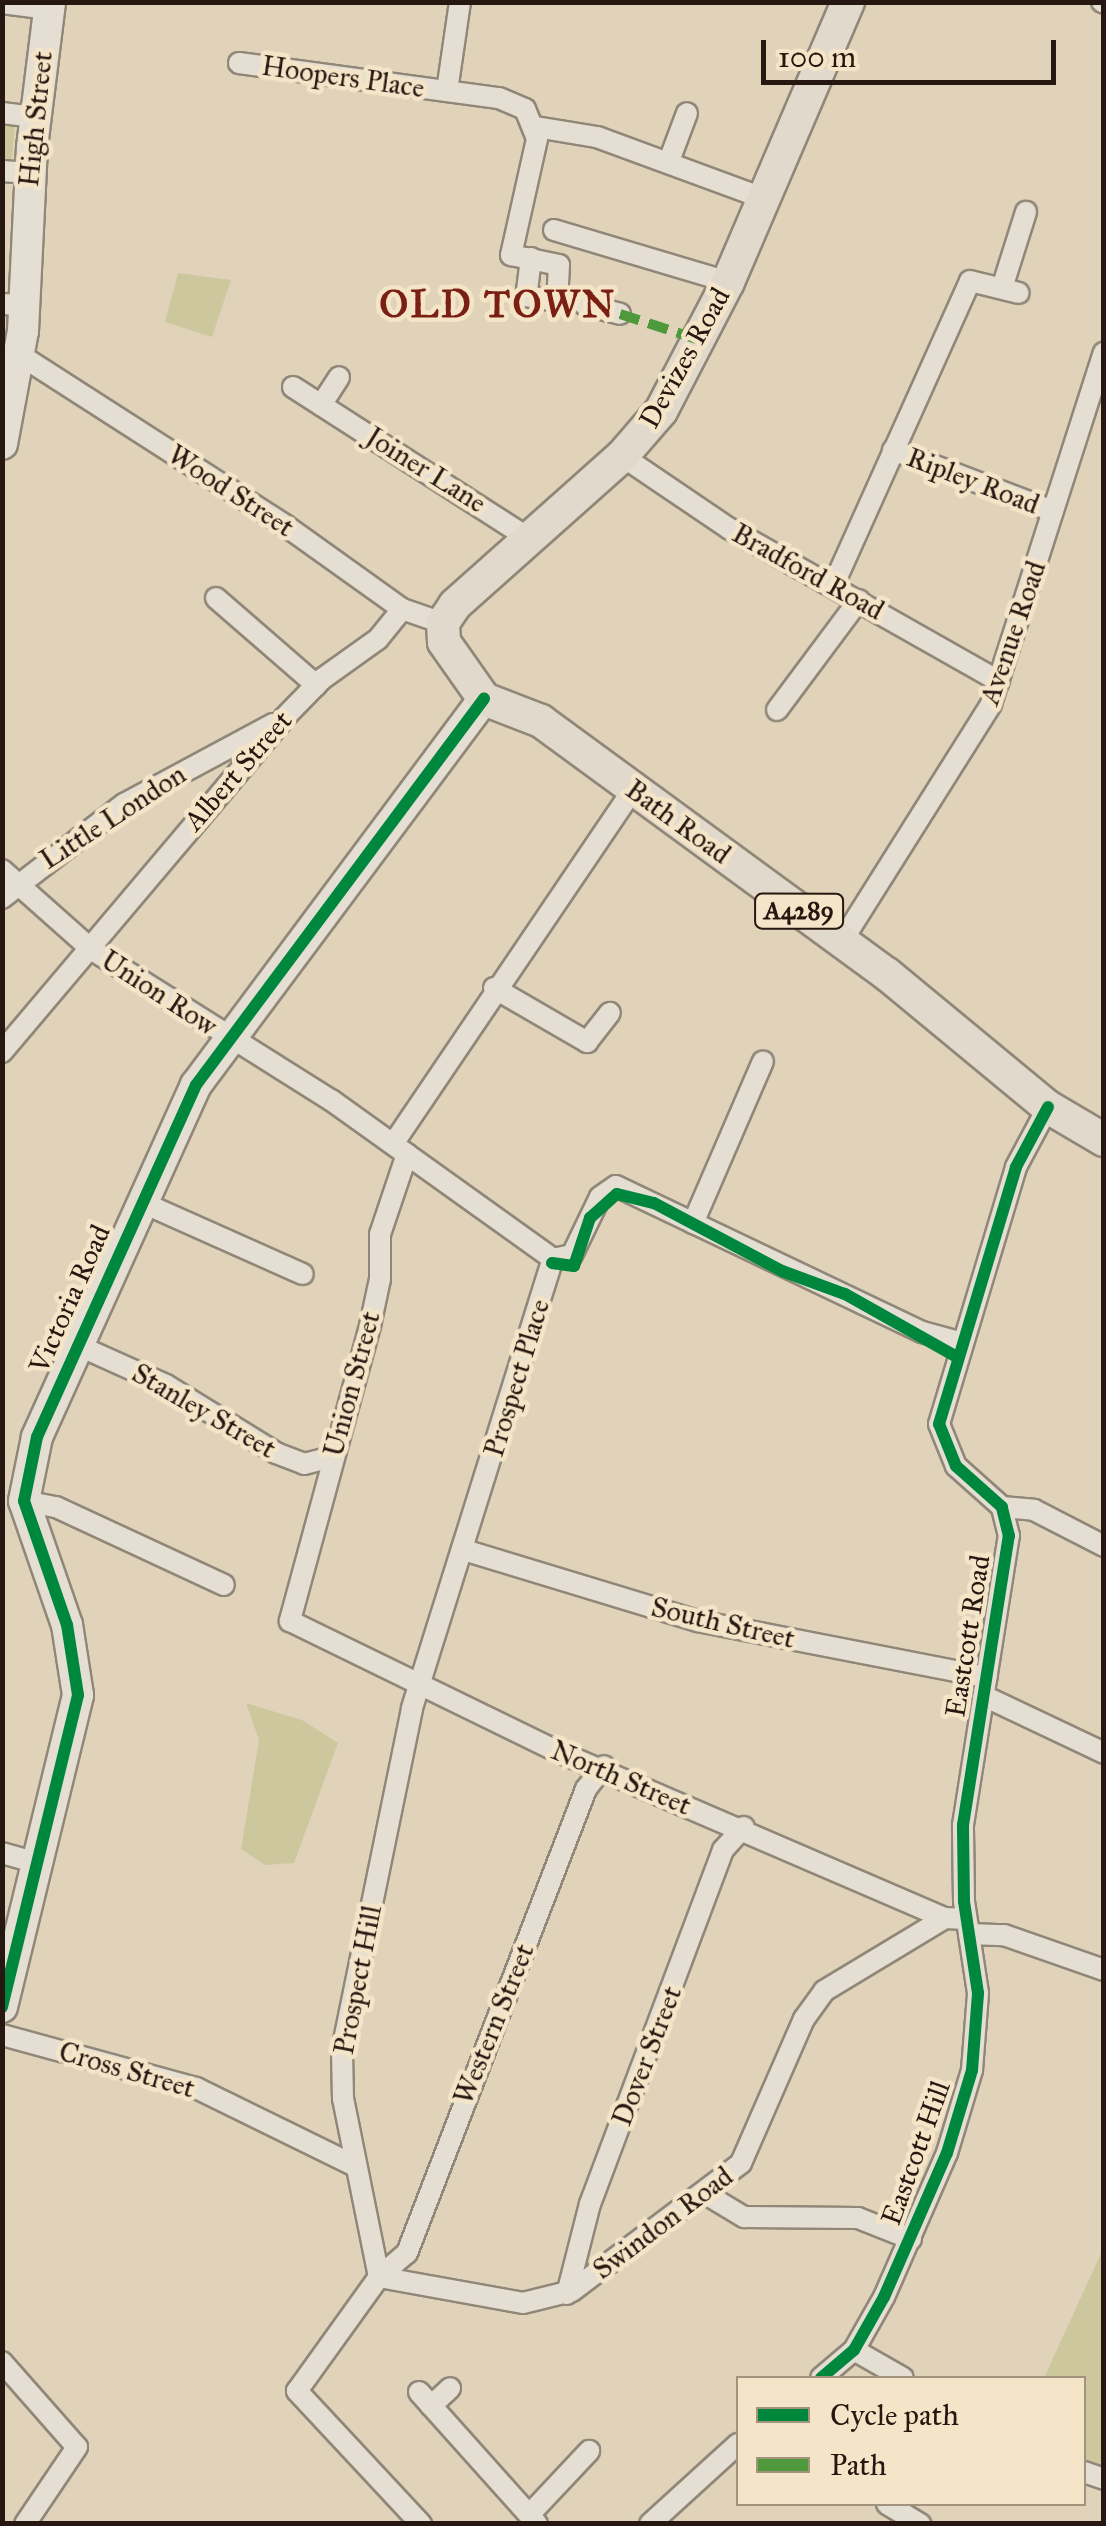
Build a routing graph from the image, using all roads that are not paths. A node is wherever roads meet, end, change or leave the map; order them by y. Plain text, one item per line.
1 (2, 2) edge
2 (460, 2) edge
3 (848, 2) edge
4 (50, 6) edge
5 (239, 63) dead end
6 (448, 91) junction
7 (2, 113) edge
8 (687, 113) dead end
9 (35, 117) junction
10 (536, 127) junction
11 (662, 158) junction
12 (16, 172) edge
13 (763, 198) junction
14 (1026, 212) dead end
15 (554, 230) dead end
16 (531, 258) junction
17 (728, 282) junction
18 (569, 302) junction
19 (13, 304) edge
20 (620, 314) dead end
21 (1104, 353) edge
22 (20, 355) junction
23 (339, 377) dead end
24 (293, 387) dead end
25 (322, 405) junction
26 (2, 444) edge
27 (893, 450) junction
28 (622, 456) junction
29 (1053, 512) junction
30 (528, 538) junction
31 (833, 586) junction
32 (216, 598) dead end
33 (859, 600) junction
34 (402, 609) junction
35 (443, 623) junction
36 (999, 681) junction
37 (316, 685) junction
38 (484, 699) junction
39 (777, 710) dead end
40 (284, 718) junction
41 (633, 789) junction
42 (8, 884) edge
43 (842, 941) junction
44 (91, 950) junction
45 (494, 988) junction
46 (610, 1012) dead end
47 (228, 1036) junction
48 (2, 1052) edge
49 (762, 1061) dead end
50 (1048, 1106) junction
51 (1104, 1140) edge
52 (400, 1149) junction
53 (141, 1202) junction
54 (693, 1223) junction
55 (554, 1259) junction
56 (303, 1274) dead end
57 (960, 1342) junction
58 (77, 1345) junction
59 (332, 1457) junction
60 (24, 1501) junction
61 (1002, 1507) junction
62 (1104, 1546) edge
63 (464, 1550) junction
64 (224, 1585) dead end
65 (289, 1615) joint
66 (421, 1684) junction
67 (985, 1686) junction
68 (1104, 1754) edge
69 (604, 1766) junction
70 (744, 1826) junction
71 (2, 1854) edge
72 (38, 1863) junction
73 (960, 1924) junction
74 (1104, 1970) edge
75 (2, 2007) edge
76 (2, 2035) edge
77 (355, 2166) junction
78 (704, 2194) junction
79 (911, 2239) junction
80 (380, 2277) junction
81 (566, 2294) junction
82 (854, 2350) junction
83 (2, 2362) edge
84 (823, 2376) edge
85 (900, 2376) edge
86 (450, 2388) dead end
87 (736, 2446) edge
88 (590, 2451) dead end
89 (890, 2506) edge
90 (533, 2519) edge
91 (24, 2524) edge
92 (420, 2524) edge
93 (650, 2524) edge
94 (920, 2524) edge

1 - 4 street
2 - 6 street, Hoopers Place
3 - 13 main road, Devizes Road
4 - 9 street, High Street
5 - 6 street, Hoopers Place
6 - 10 street, Hoopers Place
7 - 9 street
8 - 11 street
9 - 12 street, High Street
10 - 11 street
10 - 16 street
11 - 13 street
12 - 19 street, High Street
13 - 17 main road, Devizes Road
14 - 27 street, Ripley Road
15 - 17 street
16 - 18 street
16 - 18 street
17 - 28 main road, Devizes Road
18 - 20 street
19 - 22 street, High Street
21 - 29 street, Avenue Road
22 - 26 street, High Street
22 - 34 street, Wood Street
23 - 25 street
24 - 25 street, Joiner Lane
25 - 30 street, Joiner Lane
27 - 29 street, Ripley Road
27 - 31 street, Ripley Road
28 - 30 main road, Devizes Road
28 - 31 street, Bradford Road
29 - 36 street, Avenue Road
30 - 35 main road, Devizes Road
31 - 33 street, Bradford Road
32 - 37 street
33 - 36 street, Bradford Road
33 - 39 street
34 - 35 street, Wood Street
34 - 37 street, Albert Street
35 - 38 main road
36 - 43 street, Avenue Road
37 - 40 street, Albert Street
38 - 41 main road, Bath Road / A4289
38 - 47 street, Victoria Road
40 - 42 street, Little London
40 - 44 street, Albert Street
41 - 43 main road, Bath Road / A4289
41 - 45 street
42 - 44 street, Union Row
43 - 50 main road, Bath Road / A4289
44 - 47 street, Union Row
44 - 48 street, Albert Street
45 - 46 street
45 - 52 street
47 - 52 street
47 - 53 street, Victoria Road
49 - 54 street
50 - 51 main road, Bath Road / A4289
50 - 57 street
52 - 55 street
52 - 59 street, Union Street
53 - 56 street
53 - 58 street, Victoria Road
54 - 55 street
54 - 57 street
55 - 63 street, Prospect Place
57 - 61 street
58 - 59 street, Stanley Street
58 - 60 street, Victoria Road
59 - 65 street, Union Street
60 - 64 street
60 - 72 street, Victoria Road
61 - 62 street
61 - 67 street, Eastcott Road
63 - 66 street, Prospect Place
63 - 67 street, South Street
65 - 66 street, North Street
66 - 69 street, North Street
66 - 77 street, Prospect Hill
67 - 68 street, South Street
67 - 73 street, Eastcott Road
69 - 70 street, North Street
69 - 80 street, Western Street
70 - 73 street, North Street
70 - 81 street, Dover Street
71 - 72 street
72 - 75 street, Victoria Road
73 - 74 street, North Street
73 - 78 street, Swindon Road
73 - 79 street, Eastcott Hill
76 - 77 street, Cross Street
77 - 80 street, Prospect Hill
78 - 79 street
78 - 81 street, Swindon Road
79 - 82 street, Eastcott Hill
80 - 81 street, Swindon Road
80 - 92 street, Western Street
82 - 84 street, Eastcott Hill
82 - 85 street
83 - 91 street
86 - 90 street
87 - 93 street
88 - 90 street
89 - 94 street

